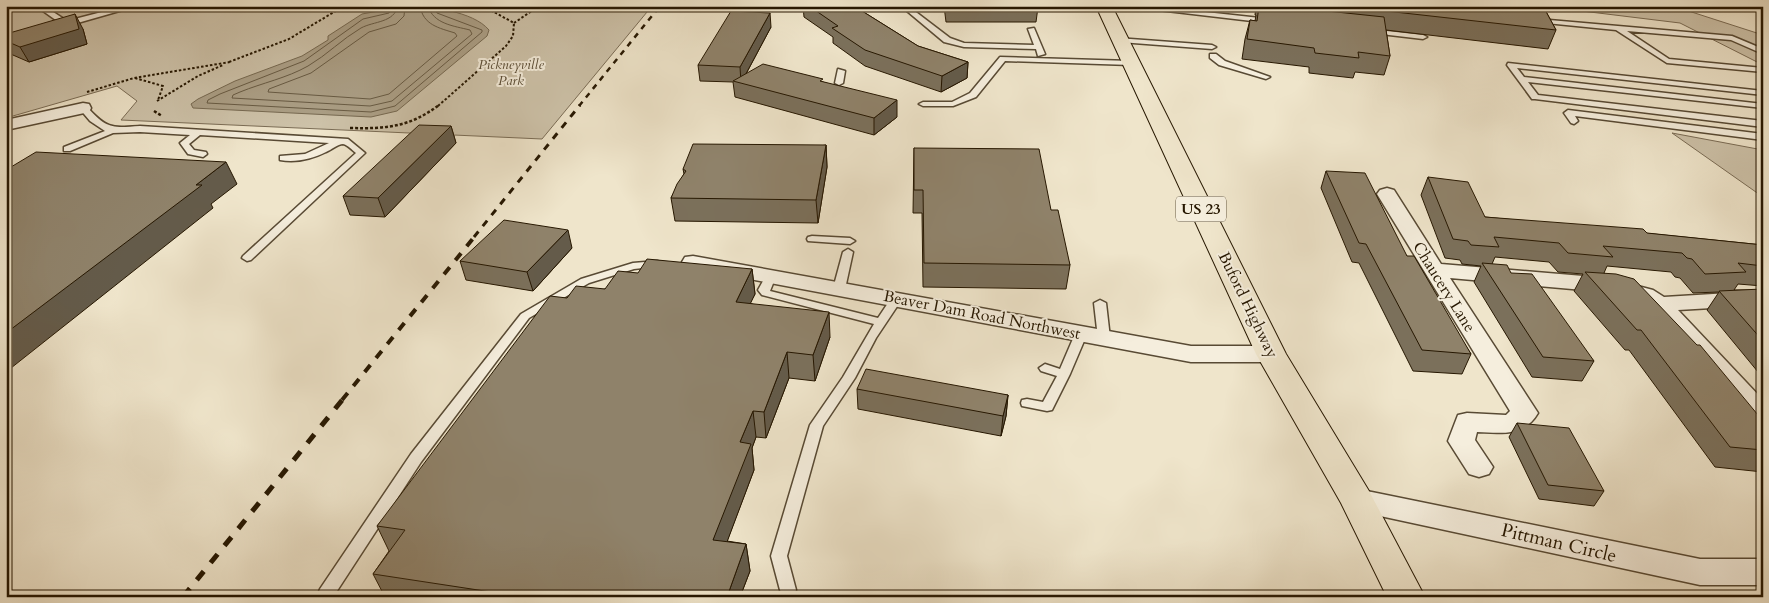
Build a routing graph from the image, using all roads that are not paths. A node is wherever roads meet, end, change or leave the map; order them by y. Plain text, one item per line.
1 (39, 6) edge
2 (134, 6) edge
3 (904, 6) edge
4 (1160, 9) dead end
5 (1108, 10) edge
6 (1529, 20) edge
7 (1277, 22) edge
8 (66, 24) junction
9 (58, 26) edge
10 (1617, 28) junction
11 (1032, 29) dead end
12 (1364, 31) edge
13 (1422, 37) dead end
14 (1120, 40) junction
15 (1039, 47) junction
16 (1212, 47) dead end
17 (1763, 52) edge
18 (1213, 56) dead end
19 (1044, 60) junction
20 (1131, 63) junction
21 (1763, 70) edge
22 (841, 71) dead end
23 (1266, 77) dead end
24 (1521, 79) junction
25 (839, 82) dead end
26 (1763, 92) edge
27 (923, 104) dead end
28 (1763, 106) edge
29 (83, 108) joint
30 (63, 114) junction
31 (1574, 121) dead end
32 (1763, 124) edge
33 (6, 126) edge
34 (112, 131) junction
35 (197, 134) junction
36 (1763, 137) edge
37 (6, 139) edge
38 (339, 142) junction
39 (67, 149) dead end
40 (203, 154) dead end
41 (283, 158) dead end
42 (1387, 194) dead end
43 (812, 239) dead end
44 (850, 241) dead end
45 (848, 252) dead end
46 (246, 258) dead end
47 (679, 263) joint
48 (1434, 270) junction
49 (771, 276) junction
50 (839, 289) junction
51 (896, 299) junction
52 (1763, 301) edge
53 (1100, 303) dead end
54 (1660, 304) junction
55 (880, 322) junction
56 (1081, 334) junction
57 (1104, 338) junction
58 (1271, 354) junction
59 (1045, 368) dead end
60 (1064, 374) junction
61 (1027, 403) dead end
62 (1763, 416) edge
63 (1479, 467) dead end
64 (1357, 500) junction
65 (1763, 572) edge
66 (788, 590) dead end
67 (328, 597) edge
68 (1406, 597) edge

1 - 8 lane
2 - 8 lane
3 - 15 lane
4 - 7 lane
5 - 14 main road, Buford Highway / US 23
6 - 10 lane
8 - 9 lane
10 - 17 lane
10 - 21 lane
11 - 15 lane
12 - 13 lane
14 - 16 lane
14 - 20 main road, Buford Highway / US 23
15 - 19 lane
18 - 23 lane
19 - 20 lane
19 - 27 lane
20 - 58 main road, Buford Highway / US 23
22 - 25 lane
24 - 26 lane
24 - 28 lane
24 - 32 lane
29 - 30 street
29 - 34 lane
30 - 33 street
30 - 37 street
31 - 36 lane
34 - 35 lane
34 - 39 lane
35 - 38 lane
35 - 40 lane
38 - 41 lane
38 - 46 lane
42 - 48 street, Chaucery Lane
43 - 44 lane
45 - 50 lane
47 - 49 street, Beaver Dam Road Northwest
47 - 67 lane
48 - 54 street
48 - 63 street, Chaucery Lane
49 - 50 street, Beaver Dam Road Northwest
49 - 55 lane
50 - 51 street, Beaver Dam Road Northwest
51 - 55 lane
51 - 56 street, Beaver Dam Road Northwest
52 - 54 street
53 - 57 lane
54 - 62 street
55 - 66 lane
56 - 57 street, Beaver Dam Road Northwest
56 - 60 lane
57 - 58 street, Beaver Dam Road Northwest
58 - 64 main road, Buford Highway / US 23
59 - 60 lane
60 - 61 lane
64 - 65 street, Pittman Circle
64 - 68 main road, Buford Highway / US 23

